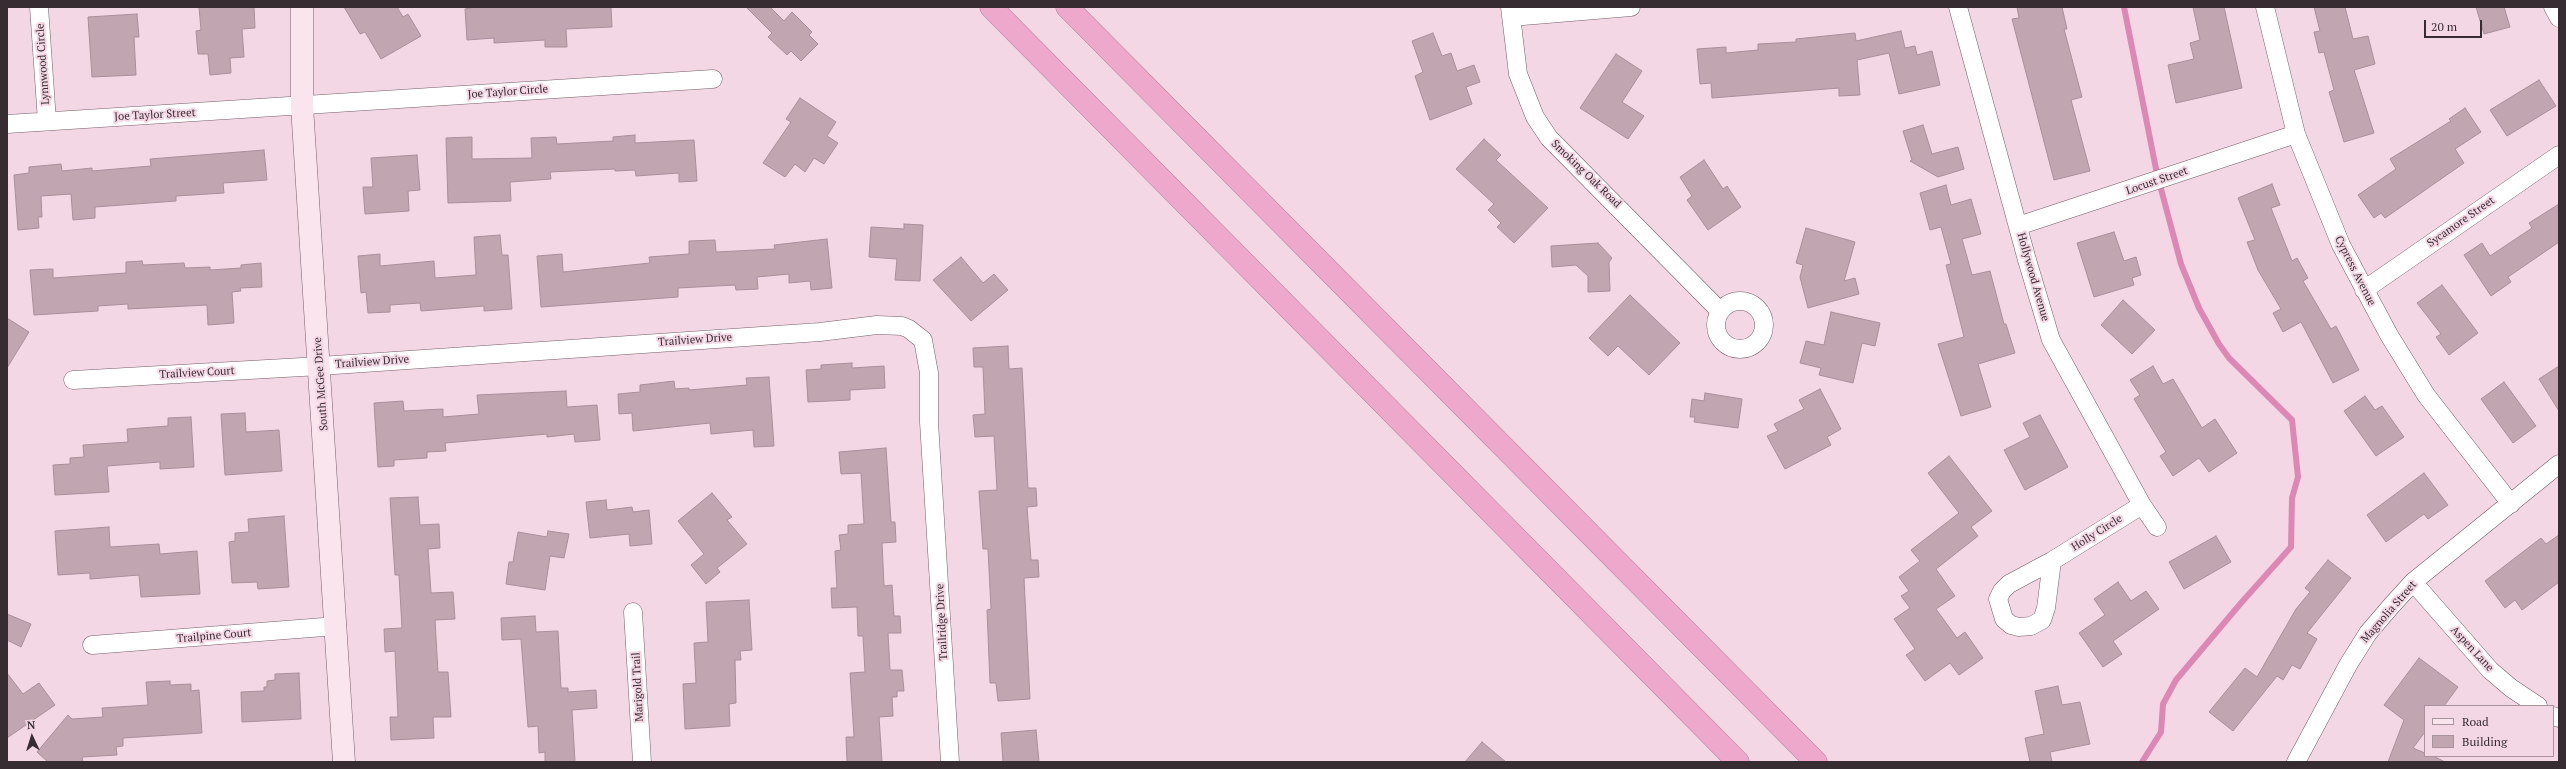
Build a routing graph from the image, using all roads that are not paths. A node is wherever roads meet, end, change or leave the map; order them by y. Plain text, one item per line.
1 (39, 7) edge
2 (302, 7) edge
3 (991, 7) edge
4 (1066, 7) edge
5 (1631, 7) edge
6 (1958, 7) edge
7 (2265, 7) edge
8 (2553, 7) edge
9 (1510, 12) edge
10 (2559, 18) edge
11 (713, 79) dead end
12 (302, 106) junction
13 (47, 122) junction
14 (7, 124) edge
15 (2296, 134) junction
16 (2559, 155) edge
17 (2018, 226) junction
18 (2364, 290) junction
19 (1720, 311) dead end
20 (320, 366) junction
21 (73, 380) dead end
22 (2559, 464) edge
23 (933, 482) joint
24 (2511, 504) junction
25 (2142, 505) junction
26 (2157, 528) dead end
27 (2052, 561) dead end
28 (2413, 582) junction
29 (633, 612) dead end
30 (337, 626) junction
31 (92, 645) dead end
32 (2536, 705) edge
33 (344, 762) edge
34 (642, 762) edge
35 (950, 762) edge
36 (1738, 762) edge
37 (1816, 762) edge
38 (2296, 762) edge

1 - 13 street, Lynnwood Circle
2 - 12 street, South McGee Drive
3 - 36 highway
4 - 37 highway
5 - 9 street
6 - 17 street, Hollywood Avenue
7 - 15 street, Cypress Avenue
8 - 10 street
9 - 19 street, Smoking Oak Road
11 - 12 street, Joe Taylor Circle
12 - 13 street, Joe Taylor Street
12 - 20 street, South McGee Drive
13 - 14 street, Joe Taylor Street
15 - 17 street, Locust Street
15 - 18 street, Cypress Avenue
16 - 18 street, Sycamore Street
17 - 25 street, Hollywood Avenue
18 - 24 street, Cypress Avenue
20 - 21 street, Trailview Court
20 - 23 street, Trailview Drive
20 - 30 street, South McGee Drive
22 - 24 street, Magnolia Street
23 - 35 street, Trailridge Drive
24 - 28 street, Magnolia Street
25 - 26 street, Hollywood Avenue
25 - 27 street, Holly Circle
28 - 32 street, Aspen Lane
28 - 38 street, Magnolia Street
29 - 34 street, Marigold Trail
30 - 31 street, Trailpine Court
30 - 33 street, South McGee Drive

